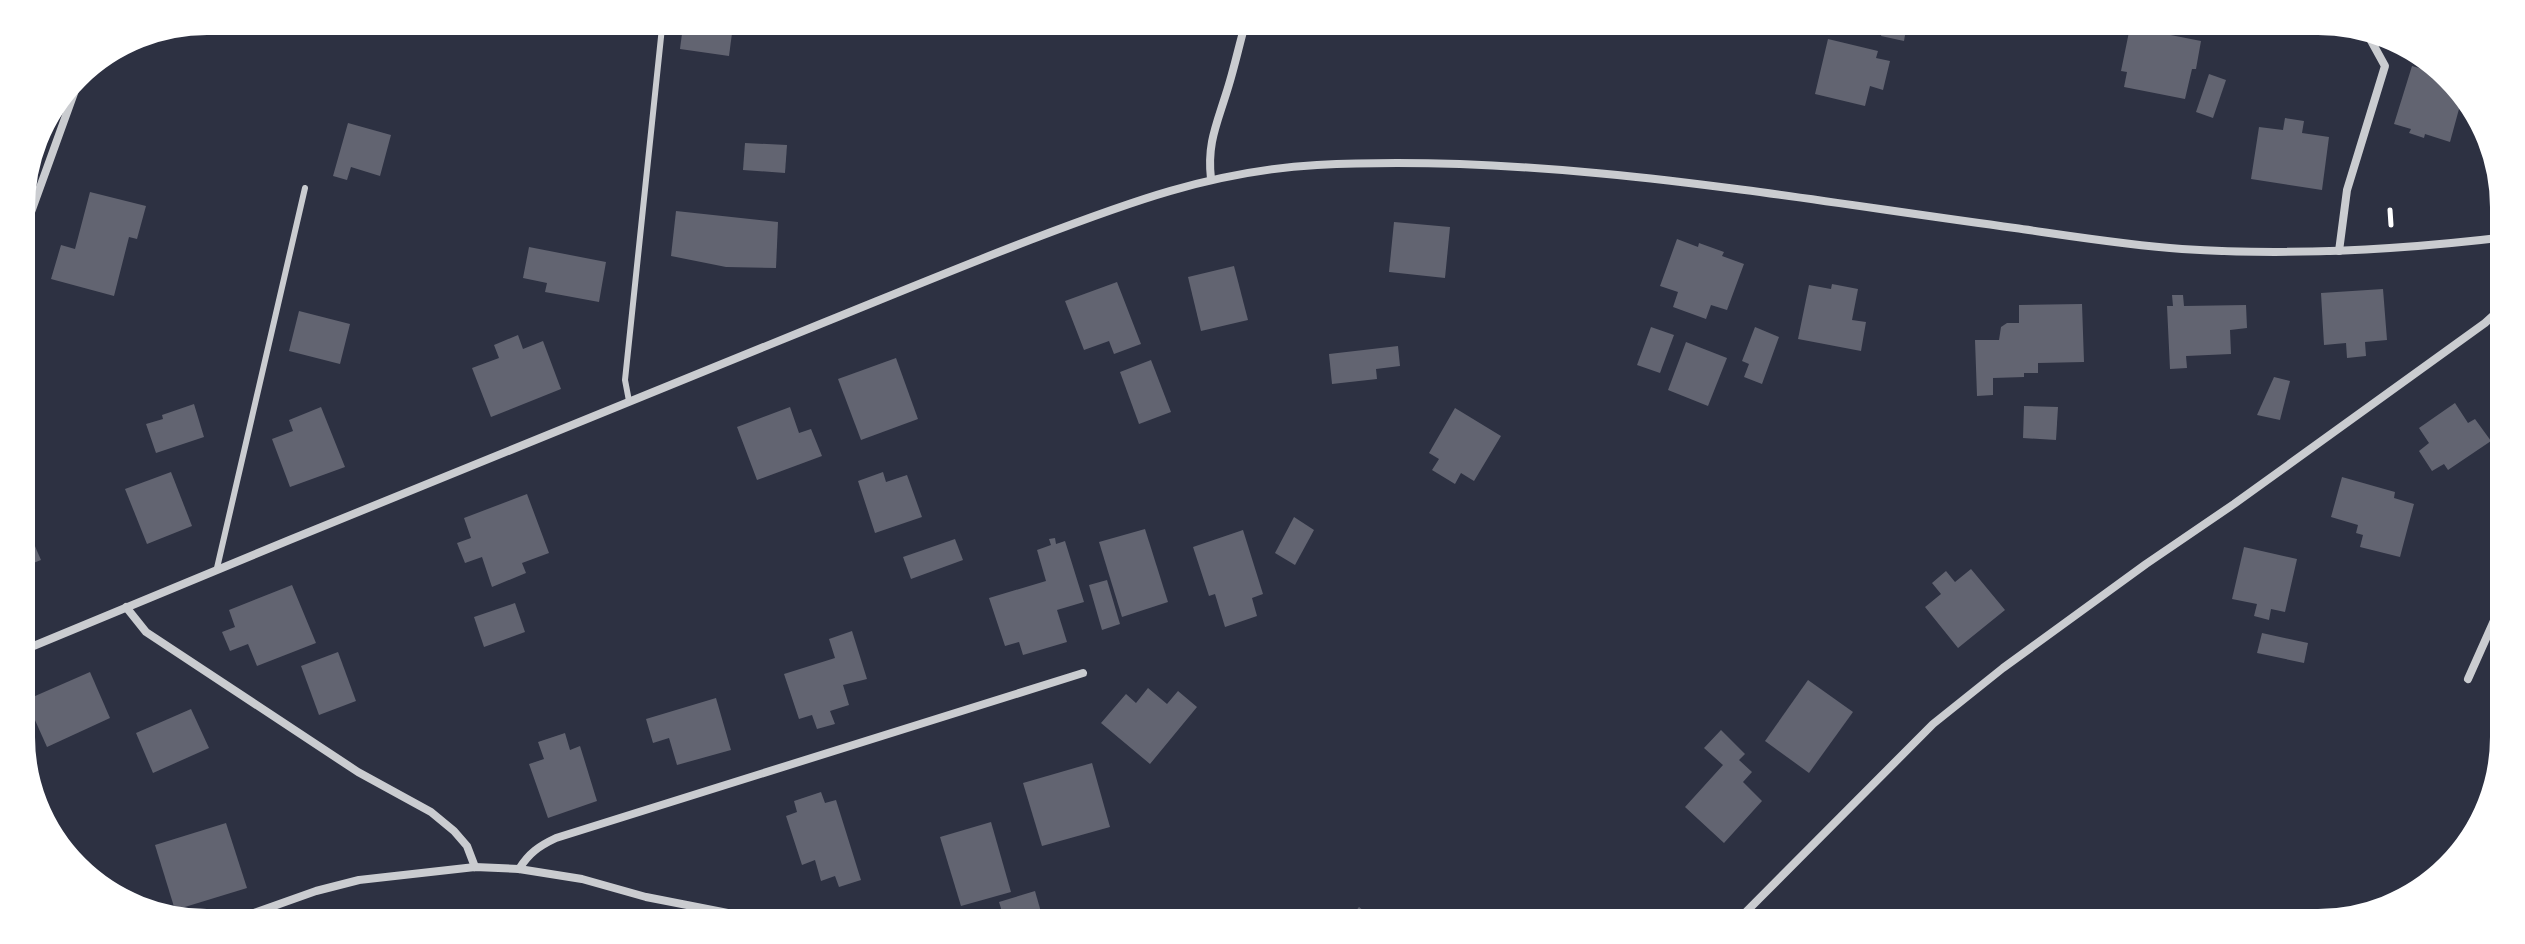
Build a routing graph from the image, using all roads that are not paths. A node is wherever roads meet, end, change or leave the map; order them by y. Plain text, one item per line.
1 (662, 30) edge
2 (1244, 30) edge
3 (2369, 37) edge
4 (76, 88) edge
5 (1211, 179) junction
6 (305, 188) dead end
7 (30, 215) edge
8 (2495, 238) edge
9 (2339, 251) junction
10 (2495, 314) edge
11 (629, 401) junction
12 (217, 568) junction
13 (126, 607) junction
14 (2495, 618) edge
15 (30, 647) edge
16 (1083, 673) dead end
17 (2468, 679) dead end
18 (475, 867) junction
19 (519, 869) junction
20 (251, 914) edge
21 (733, 914) edge
22 (1744, 914) edge

1 - 11 lane
2 - 5 street
3 - 9 street
4 - 7 street
5 - 9 street
5 - 11 street
6 - 12 lane
8 - 9 street
10 - 22 street
11 - 12 street
12 - 13 street
13 - 15 street
13 - 18 street
14 - 17 street
16 - 19 street
18 - 19 street
18 - 20 street
19 - 21 street

